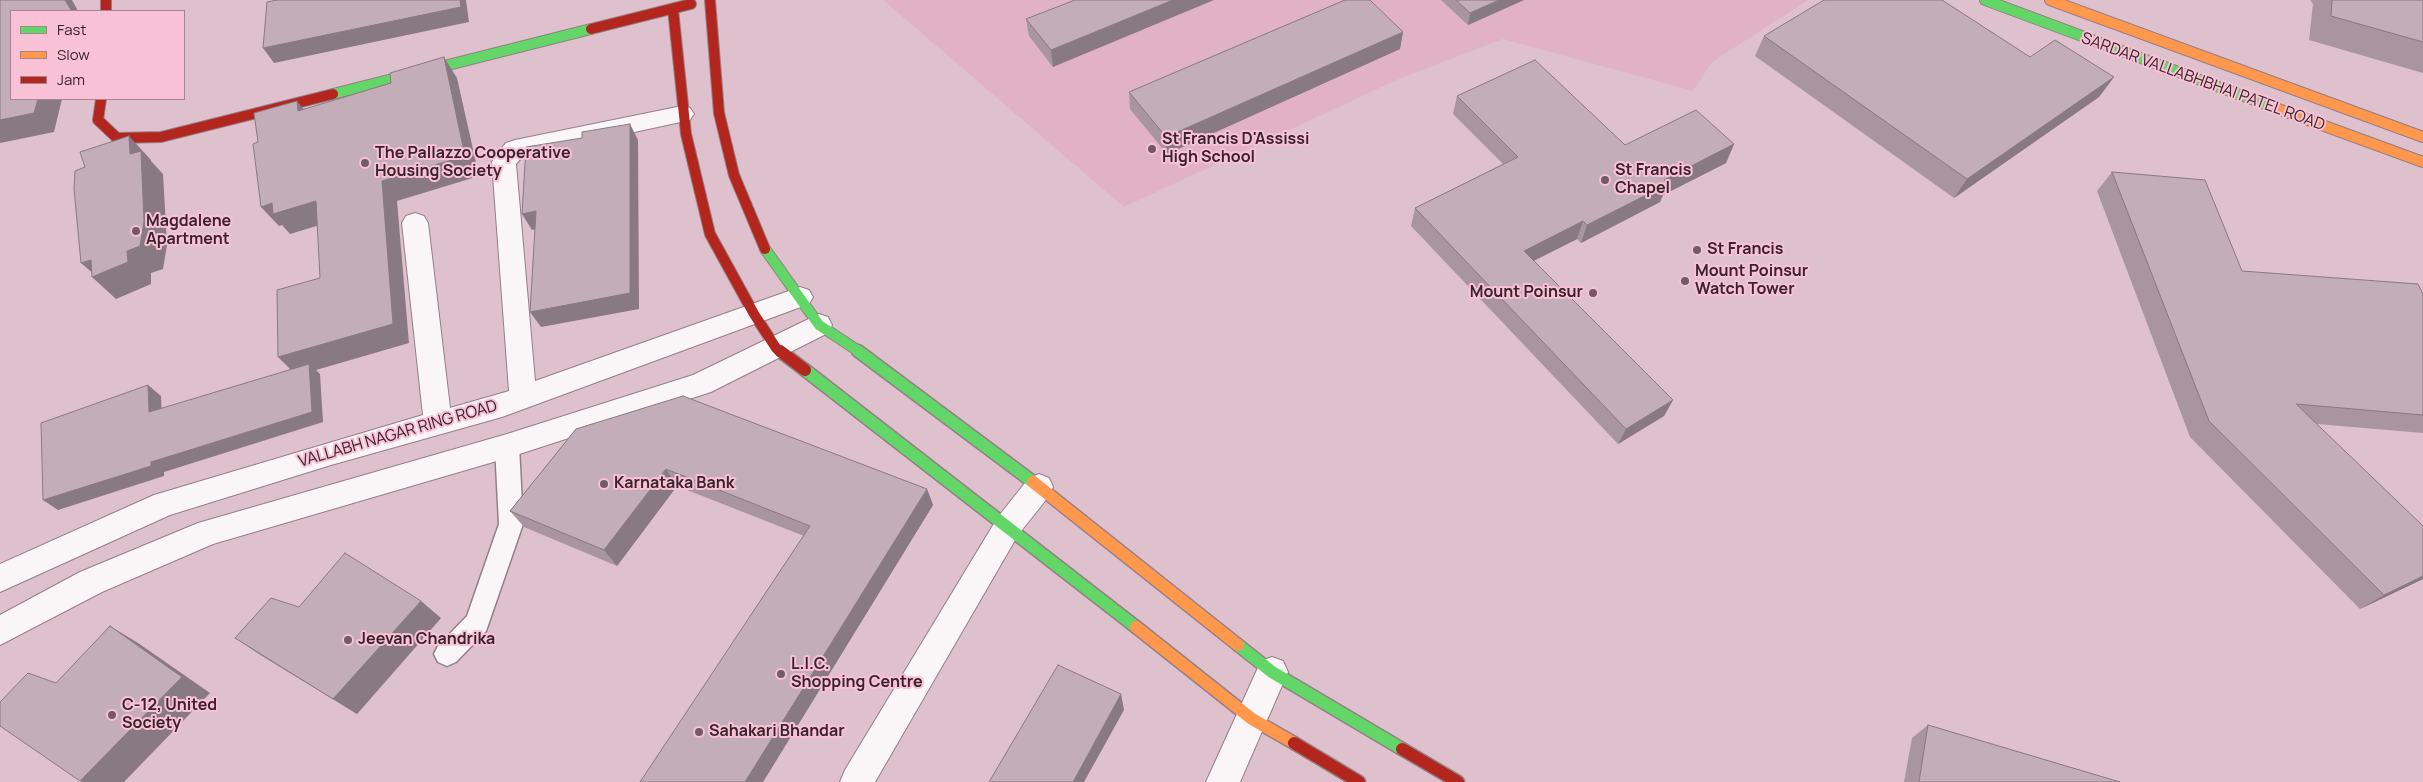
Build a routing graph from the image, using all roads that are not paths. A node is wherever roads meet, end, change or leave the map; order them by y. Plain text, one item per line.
1 (709, 0) edge
2 (1984, 0) edge
3 (2050, 0) edge
4 (673, 9) junction
5 (101, 100) edge
6 (682, 114) junction
7 (2423, 137) edge
8 (2423, 162) edge
9 (415, 223) dead end
10 (800, 297) junction
11 (754, 314) junction
12 (819, 325) junction
13 (776, 348) junction
14 (524, 397) junction
15 (438, 423) junction
16 (404, 432) junction
17 (507, 446) junction
18 (403, 476) junction
19 (1039, 487) junction
20 (1008, 526) junction
21 (0, 578) edge
22 (0, 631) edge
23 (447, 654) dead end
24 (1272, 672) junction
25 (1252, 720) junction
26 (856, 782) edge
27 (1223, 782) edge
28 (1359, 782) edge
29 (1458, 782) edge

1 - 4 street
1 - 10 street
2 - 8 street, SARDAR VALLABHBHAI PATEL ROAD
3 - 7 street, SARDAR VALLABHBHAI PATEL ROAD
4 - 5 street
4 - 6 street
6 - 11 street
6 - 14 street
9 - 15 street
10 - 11 street, VALLABH NAGAR RING ROAD
10 - 12 street
11 - 13 street
11 - 14 street, VALLABH NAGAR RING ROAD
12 - 13 street
12 - 19 street
13 - 17 street
13 - 20 street
14 - 15 street, VALLABH NAGAR RING ROAD
15 - 16 street, VALLABH NAGAR RING ROAD
16 - 18 street
16 - 21 street, VALLABH NAGAR RING ROAD
17 - 18 street
17 - 23 lane
18 - 22 street
19 - 20 street
19 - 24 street
20 - 25 street
20 - 26 street
24 - 25 street
24 - 29 street
25 - 27 street
25 - 28 street

